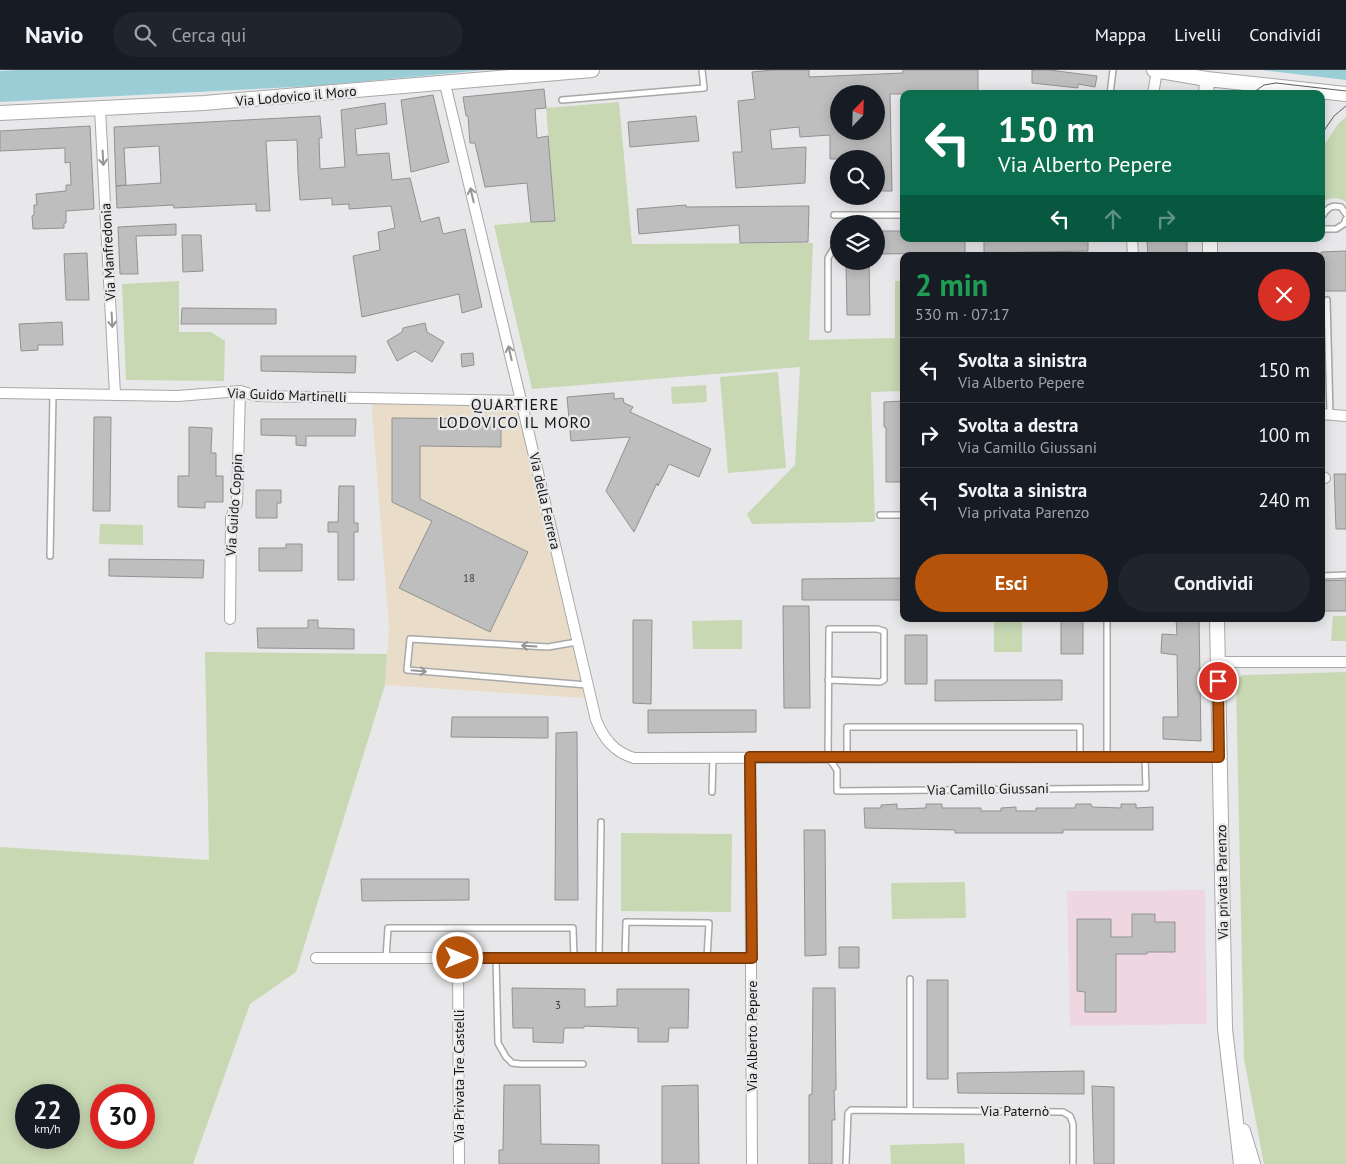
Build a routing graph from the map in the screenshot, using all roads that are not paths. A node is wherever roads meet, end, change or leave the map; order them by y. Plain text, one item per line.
1 (592, 70) edge
2 (702, 70) edge
3 (1113, 70) edge
4 (1156, 70) edge
5 (1207, 79) junction
6 (445, 84) junction
7 (1110, 90) edge
8 (1154, 90) edge
9 (1206, 90) edge
10 (1309, 90) edge
11 (1325, 92) edge
12 (1346, 94) edge
13 (562, 100) dead end
14 (100, 109) junction
15 (0, 113) edge
16 (1325, 212) edge
17 (1346, 214) edge
18 (885, 215) edge
19 (900, 215) edge
20 (1346, 219) edge
21 (1325, 229) edge
22 (830, 255) edge
23 (1327, 300) dead end
24 (828, 329) dead end
25 (240, 391) junction
26 (0, 393) edge
27 (53, 394) junction
28 (115, 394) junction
29 (521, 401) junction
30 (1326, 415) edge
31 (1346, 416) edge
32 (880, 515) dead end
33 (900, 515) edge
34 (50, 556) dead end
35 (1346, 575) edge
36 (1325, 576) edge
37 (230, 619) dead end
38 (1107, 622) edge
39 (1217, 622) edge
40 (577, 642) junction
41 (1218, 662) junction
42 (1346, 662) edge
43 (828, 680) junction
44 (587, 684) junction
45 (750, 757) junction
46 (828, 757) junction
47 (847, 757) junction
48 (1219, 757) junction
49 (713, 758) junction
50 (1080, 758) junction
51 (1107, 758) junction
52 (1145, 758) junction
53 (712, 792) dead end
54 (601, 822) dead end
55 (316, 958) dead end
56 (386, 958) junction
57 (458, 958) junction
58 (496, 958) junction
59 (752, 958) junction
60 (574, 959) junction
61 (599, 959) junction
62 (625, 959) junction
63 (707, 959) junction
64 (910, 979) dead end
65 (583, 1064) dead end
66 (1234, 1102) junction
67 (910, 1111) junction
68 (459, 1164) edge
69 (752, 1164) edge
70 (846, 1164) edge
71 (1073, 1164) edge
72 (1241, 1164) edge
73 (1253, 1164) edge

1 - 6 street, Via Lodovico il Moro
2 - 13 lane
3 - 7 lane
4 - 5 street
4 - 8 street
5 - 9 street
5 - 10 street
6 - 14 street, Via Lodovico il Moro
29 -> 6 street, Via della Ferrera
11 - 12 street
14 - 15 street, Via Lodovico il Moro
14 -> 28 street, Via Manfredonia
16 - 17 lane
18 - 19 lane
20 - 21 lane
22 - 24 lane
23 - 30 lane
25 - 28 street, Via Guido Martinelli
25 - 29 street, Via Guido Martinelli
25 - 37 street, Via Guido Coppin
26 - 27 street, Via Guido Martinelli
27 - 28 street, Via Guido Martinelli
27 - 34 lane
29 - 40 street, Via della Ferrera
30 - 31 street
32 - 33 lane
35 - 36 lane
38 - 51 lane
39 - 41 street, Via privata Parenzo
40 - 44 street, Via della Ferrera
40 -> 44 lane
41 - 42 street
41 - 48 street, Via privata Parenzo
43 - 43 lane, Via Camillo Giussani
43 - 46 lane, Via Camillo Giussani
44 - 49 street, Via della Ferrera
45 - 46 street
45 - 49 street
45 - 59 street, Via Alberto Pepere
46 - 47 street
46 - 52 lane, Via Camillo Giussani
47 - 50 street
47 - 50 lane
48 - 52 street
48 - 66 street, Via privata Parenzo
49 - 53 lane
50 - 51 street
51 - 52 street
54 - 61 lane
55 - 56 street
56 - 57 street
56 - 60 lane
57 - 58 street
57 - 68 street, Via Privata Tre Castelli
58 - 60 street
58 - 65 lane
59 - 63 street
59 - 69 street, Via Alberto Pepere
60 - 61 street
61 - 62 street
62 - 63 street
62 - 63 lane
64 - 67 lane
66 - 72 street, Via privata Parenzo
66 - 73 street, Via privata Parenzo
67 - 70 lane, Via Paternò
67 - 71 lane, Via Paternò

